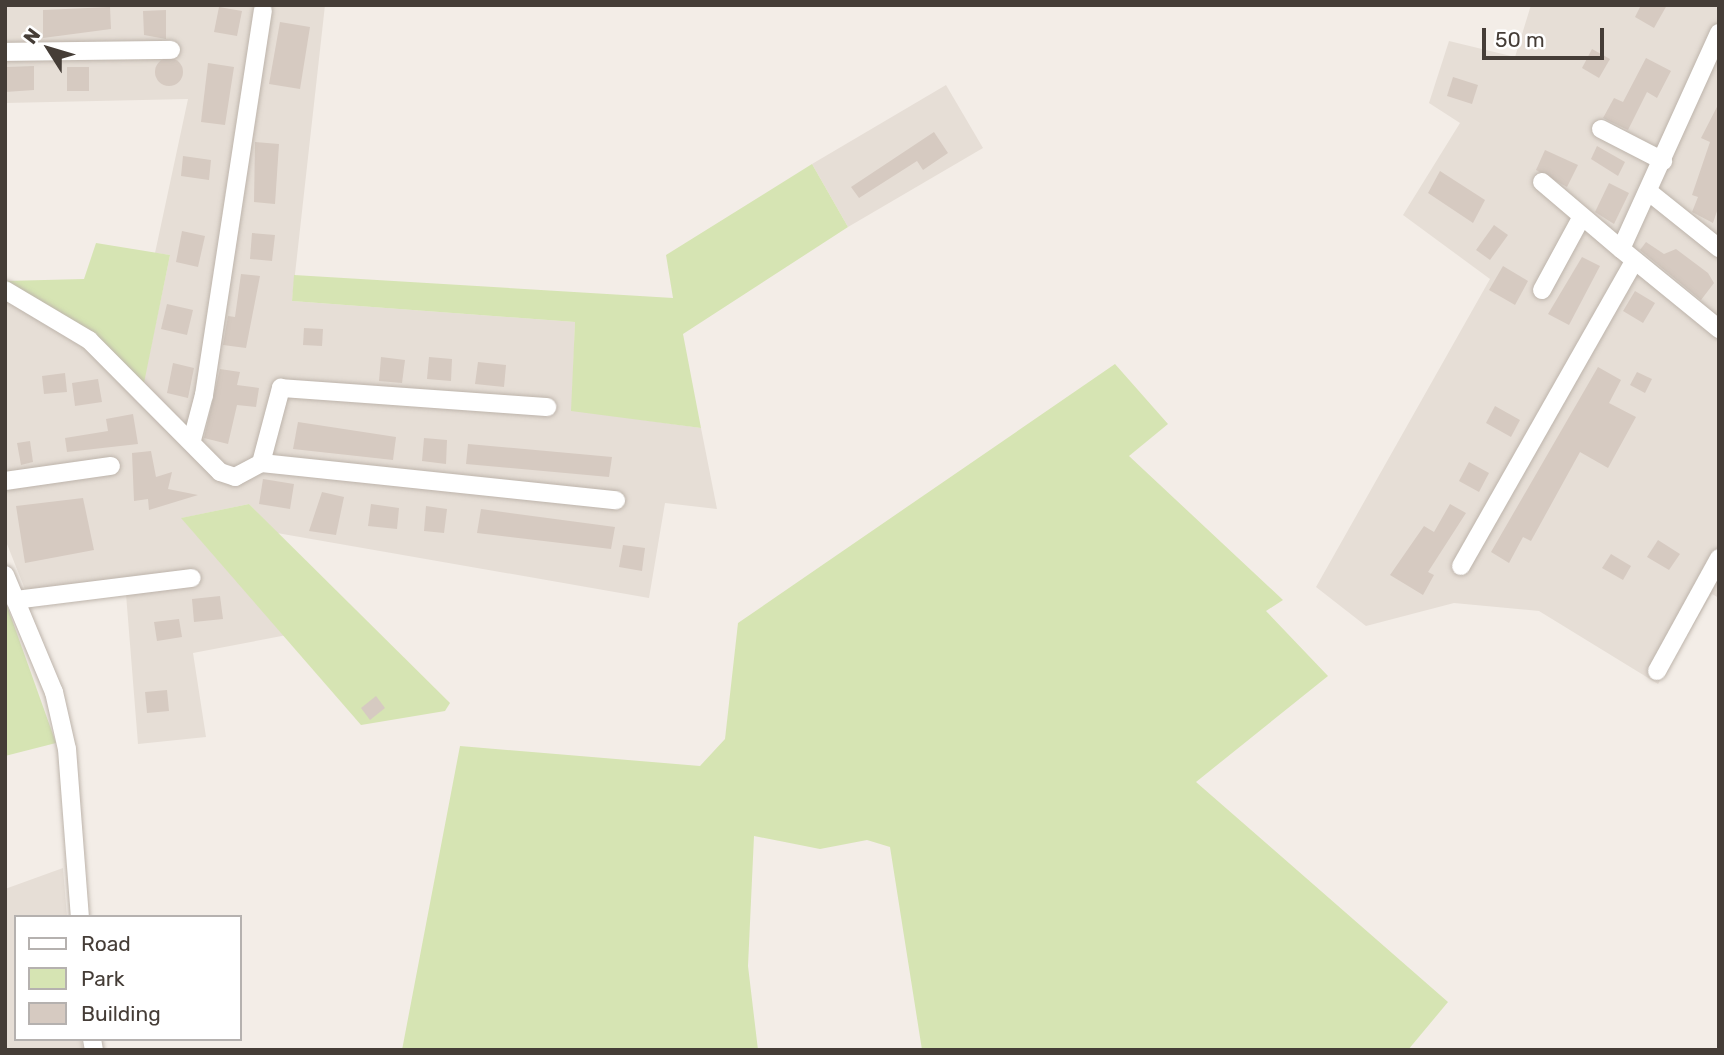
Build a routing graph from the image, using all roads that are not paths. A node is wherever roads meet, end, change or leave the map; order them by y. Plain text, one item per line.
1 (263, 10) dead end
2 (1719, 33) edge
3 (171, 50) dead end
4 (5, 52) edge
5 (1601, 130) dead end
6 (1663, 161) junction
7 (1542, 182) dead end
8 (1649, 192) junction
9 (1580, 220) junction
10 (1719, 248) edge
11 (1627, 255) junction
12 (5, 290) edge
13 (1542, 290) dead end
14 (1719, 329) edge
15 (547, 407) dead end
16 (192, 440) junction
17 (261, 463) junction
18 (111, 466) dead end
19 (5, 481) edge
20 (616, 500) dead end
21 (1719, 558) edge
22 (1461, 566) dead end
23 (5, 575) edge
24 (192, 578) dead end
25 (15, 600) junction
26 (1657, 671) dead end
27 (80, 915) edge

1 - 16 street
2 - 6 street
3 - 4 street
5 - 6 street
6 - 8 street
7 - 9 street
8 - 10 street
8 - 11 street
9 - 11 street
9 - 13 street
11 - 14 street
11 - 22 street
12 - 16 street
15 - 17 street
16 - 17 street
17 - 20 street
18 - 19 street
21 - 26 street
23 - 25 street
24 - 25 street
25 - 27 street

